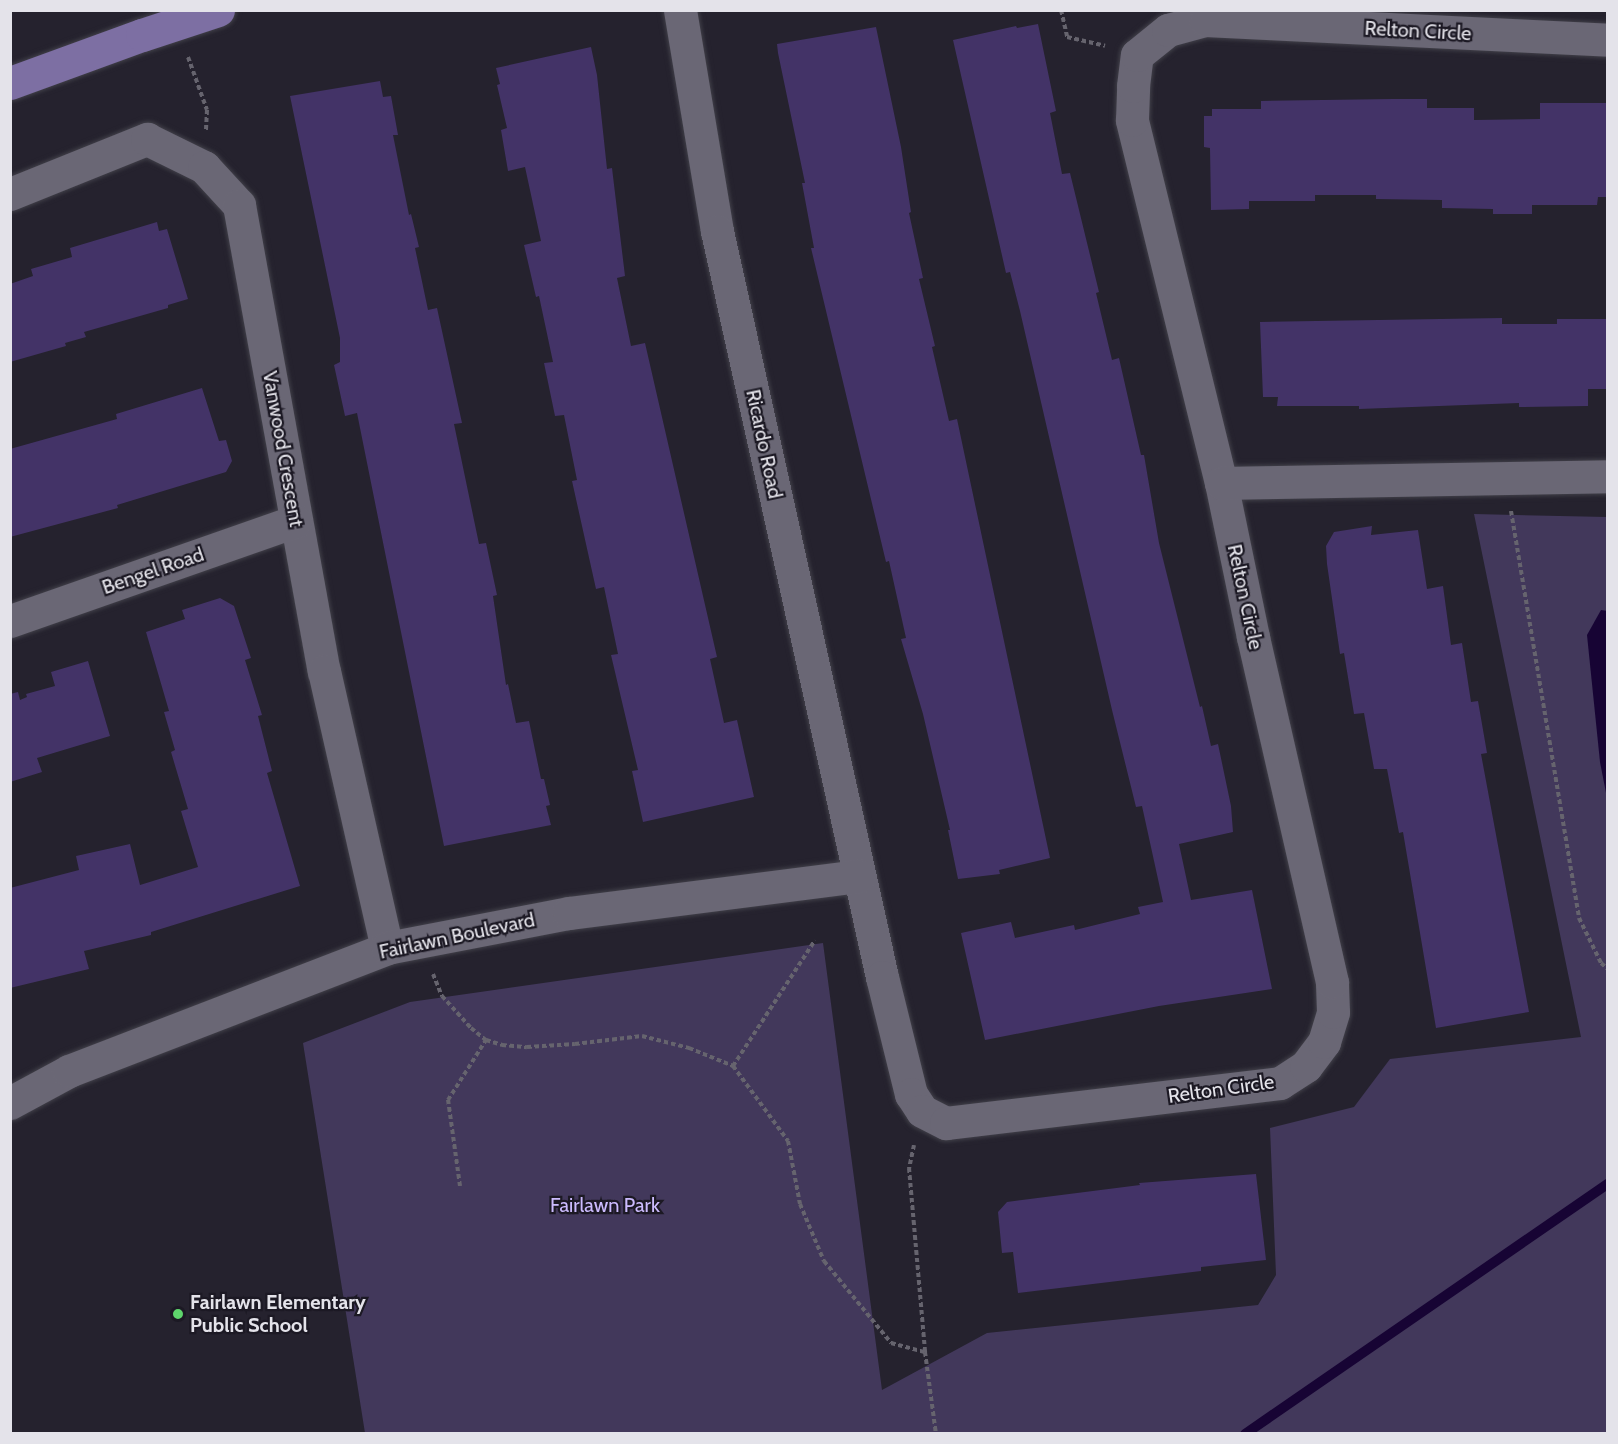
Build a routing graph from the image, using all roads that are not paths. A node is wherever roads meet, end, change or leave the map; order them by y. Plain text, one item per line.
1 (218, 10) edge
2 (680, 10) edge
3 (1608, 40) edge
4 (10, 83) edge
5 (10, 194) edge
6 (1608, 476) edge
7 (1221, 483) junction
8 (295, 521) junction
9 (10, 621) edge
10 (859, 876) junction
11 (387, 948) junction
12 (10, 1103) edge

1 - 4 main road
2 - 10 street, Ricardo Road
3 - 7 street, Relton Circle
5 - 8 street, Vanwood Crescent
6 - 7 street
7 - 10 street, Relton Circle
8 - 9 street, Bengel Road
8 - 11 street, Vanwood Crescent
10 - 11 street, Fairlawn Boulevard
11 - 12 street, Fairlawn Boulevard

